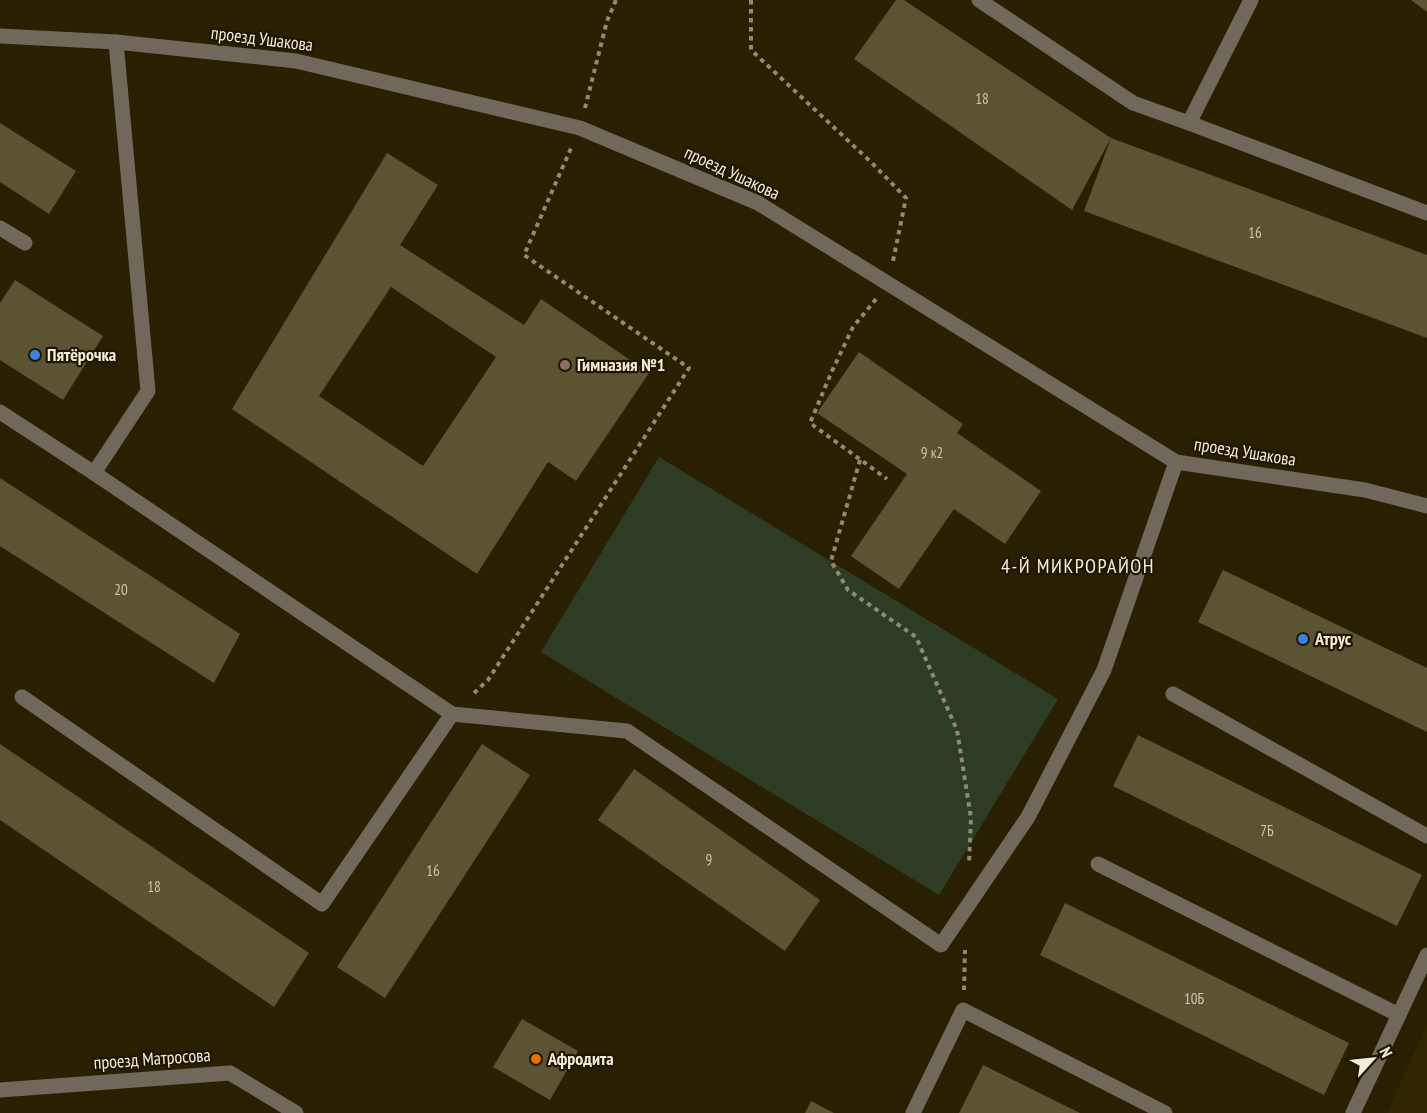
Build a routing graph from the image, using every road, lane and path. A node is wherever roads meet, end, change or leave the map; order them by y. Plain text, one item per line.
1 (616, 0) edge
2 (979, 0) edge
3 (1251, 0) edge
4 (0, 36) edge
5 (116, 42) junction
6 (1189, 123) junction
7 (580, 128) junction
8 (1427, 213) edge
9 (0, 228) edge
10 (25, 243) dead end
11 (0, 412) edge
12 (860, 460) dead end
13 (1176, 462) junction
14 (94, 473) junction
15 (1427, 506) edge
16 (1173, 694) dead end
17 (22, 697) dead end
18 (452, 714) junction
19 (1427, 836) edge
20 (1098, 864) dead end
21 (967, 908) junction
22 (1427, 955) edge
23 (963, 1011) junction
24 (1399, 1015) junction
25 (0, 1090) edge
26 (296, 1113) edge
27 (913, 1113) edge
28 (1165, 1113) edge
29 (1353, 1113) edge

1 - 7 path
2 - 6 street
3 - 6 street
4 - 5 street, проезд Ушакова
5 - 7 street, проезд Ушакова
5 - 14 street
6 - 8 street
7 - 13 street, проезд Ушакова
7 - 18 path
9 - 10 street
11 - 14 street
12 - 21 path
13 - 15 street, проезд Ушакова
13 - 21 street
14 - 18 street
16 - 19 street
17 - 18 street
18 - 21 street
20 - 24 street
21 - 23 path
22 - 24 street
23 - 27 street
23 - 28 street
24 - 29 street
25 - 26 street, проезд Матросова

